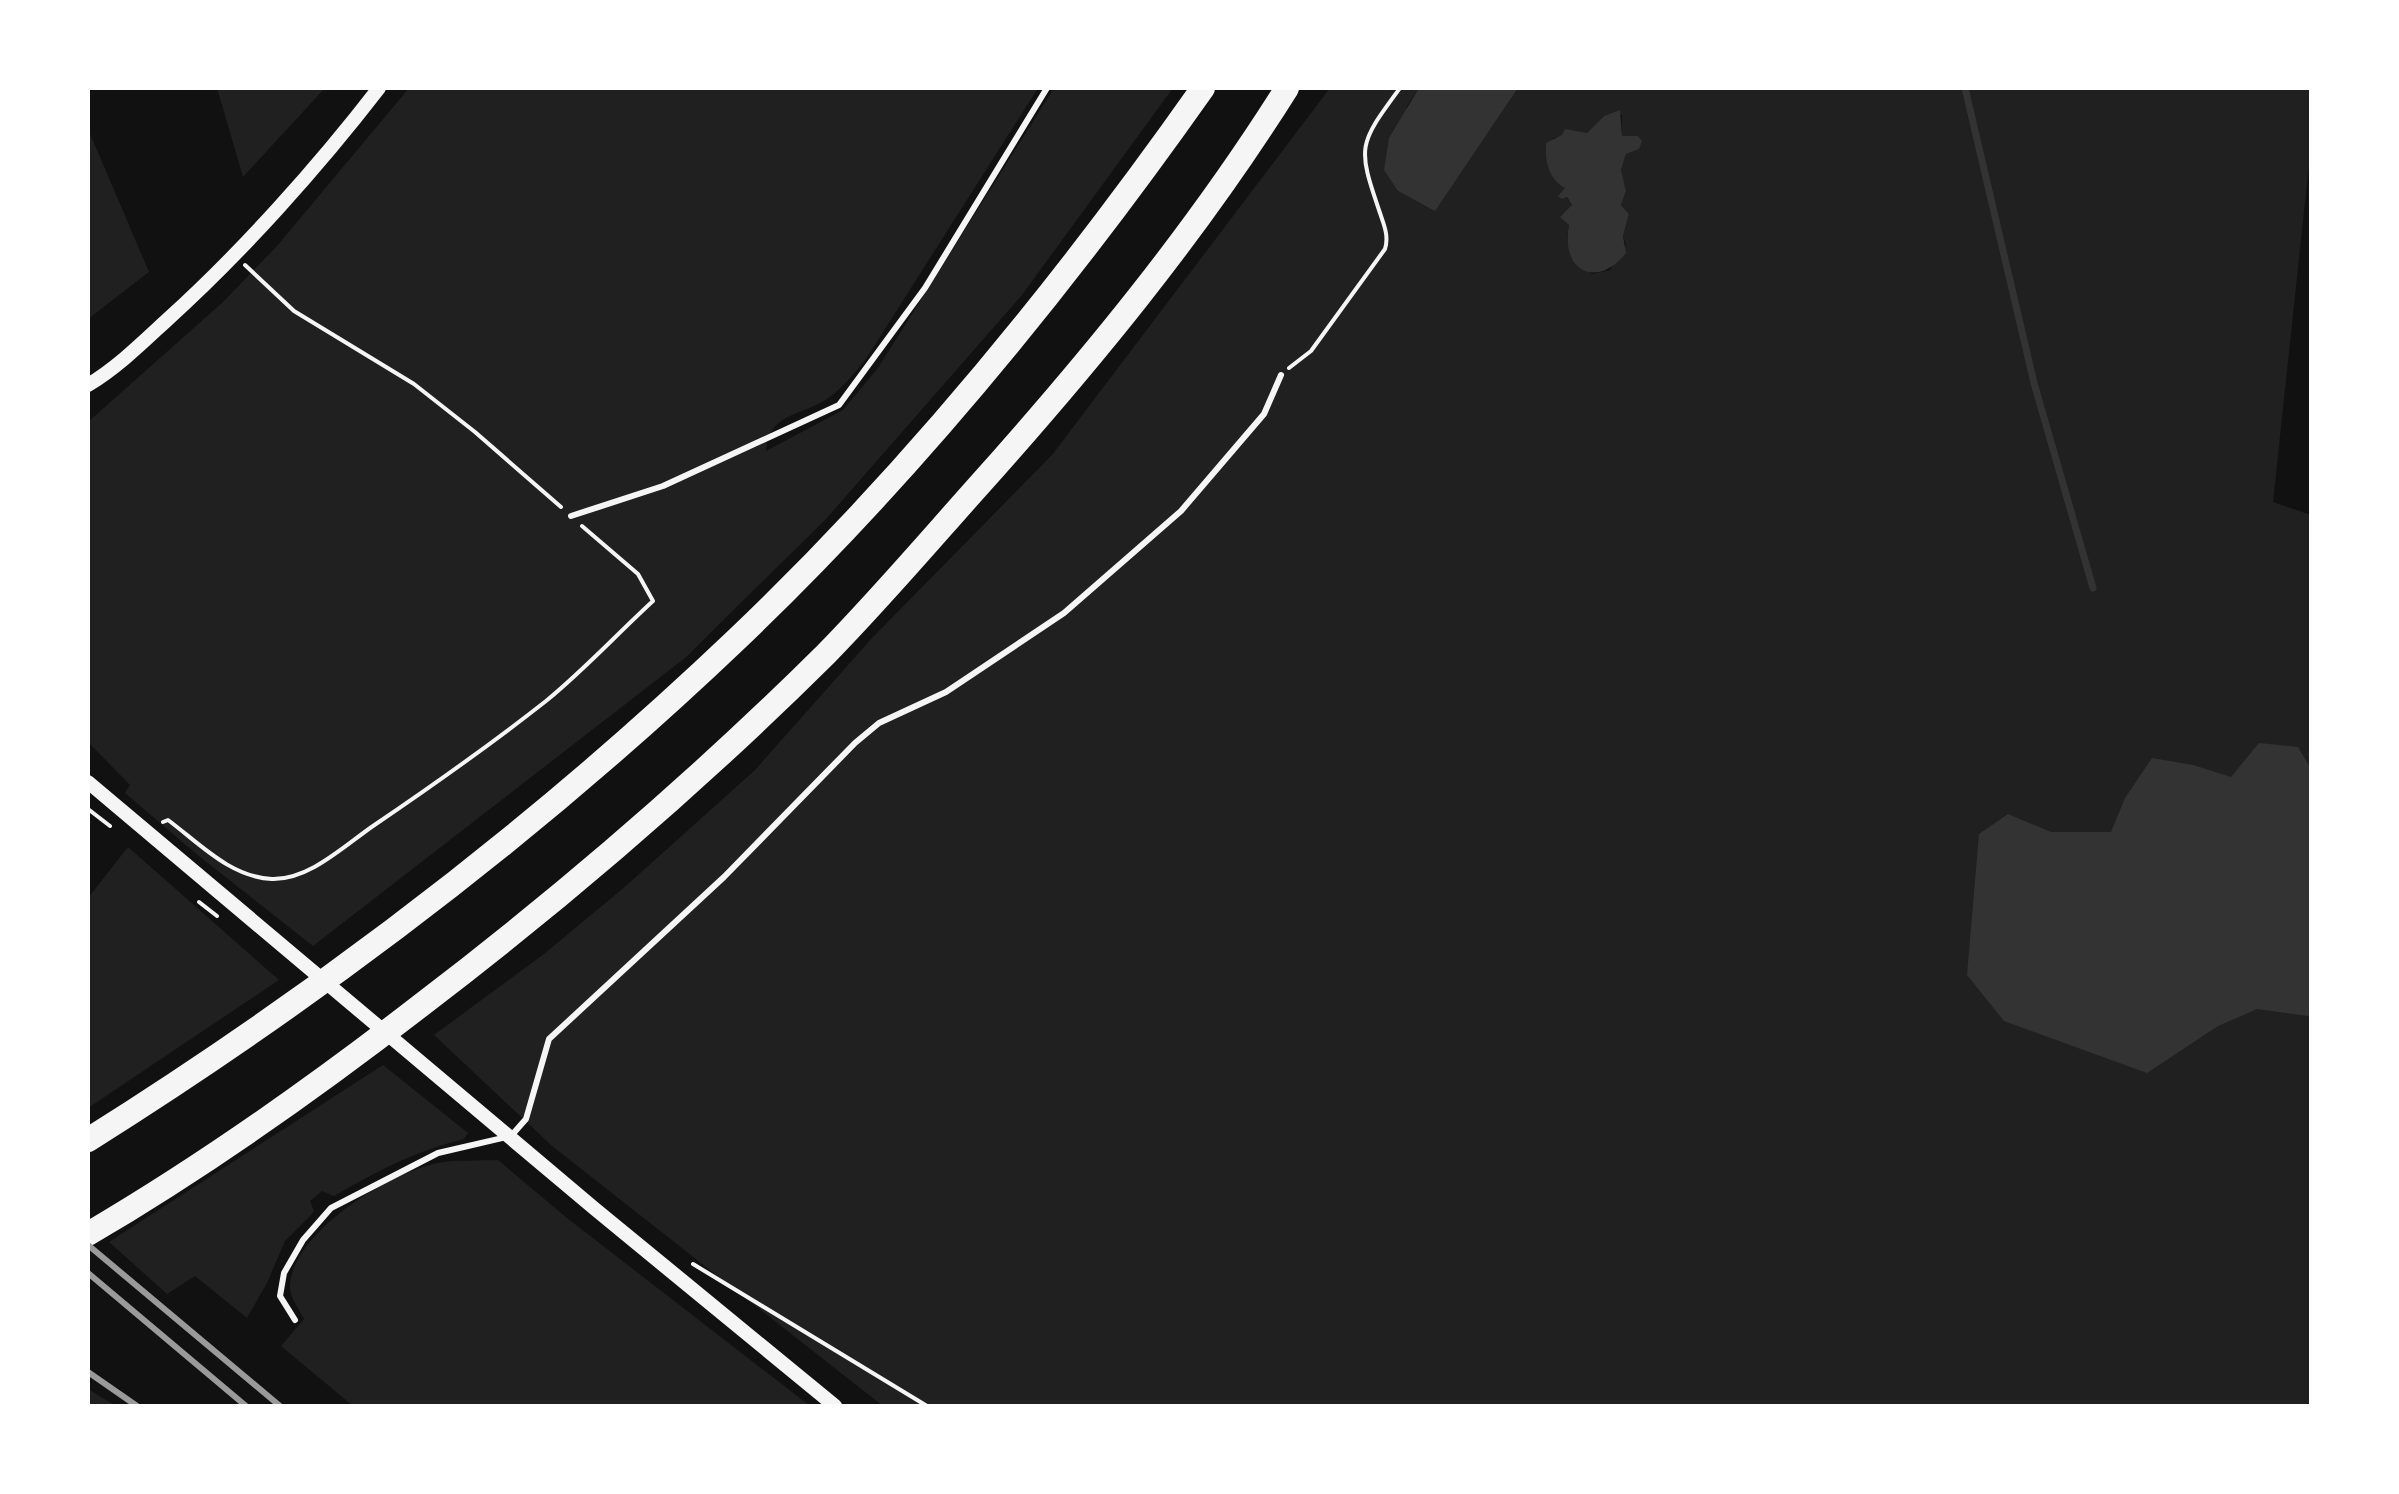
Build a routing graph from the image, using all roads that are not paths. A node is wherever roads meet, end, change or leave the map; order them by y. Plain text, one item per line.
1 (379, 88) edge
2 (1047, 88) edge
3 (1203, 88) edge
4 (1287, 88) edge
5 (1281, 375) road end
6 (90, 385) edge
7 (571, 516) road end
8 (90, 782) edge
9 (511, 1136) junction
10 (88, 1140) edge
11 (88, 1234) edge
12 (295, 1320) dead end
13 (835, 1406) edge

1 - 6 street
2 - 7 lane
3 - 10 highway
4 - 11 highway
5 - 9 lane
8 - 9 street
9 - 12 lane
9 - 13 street

